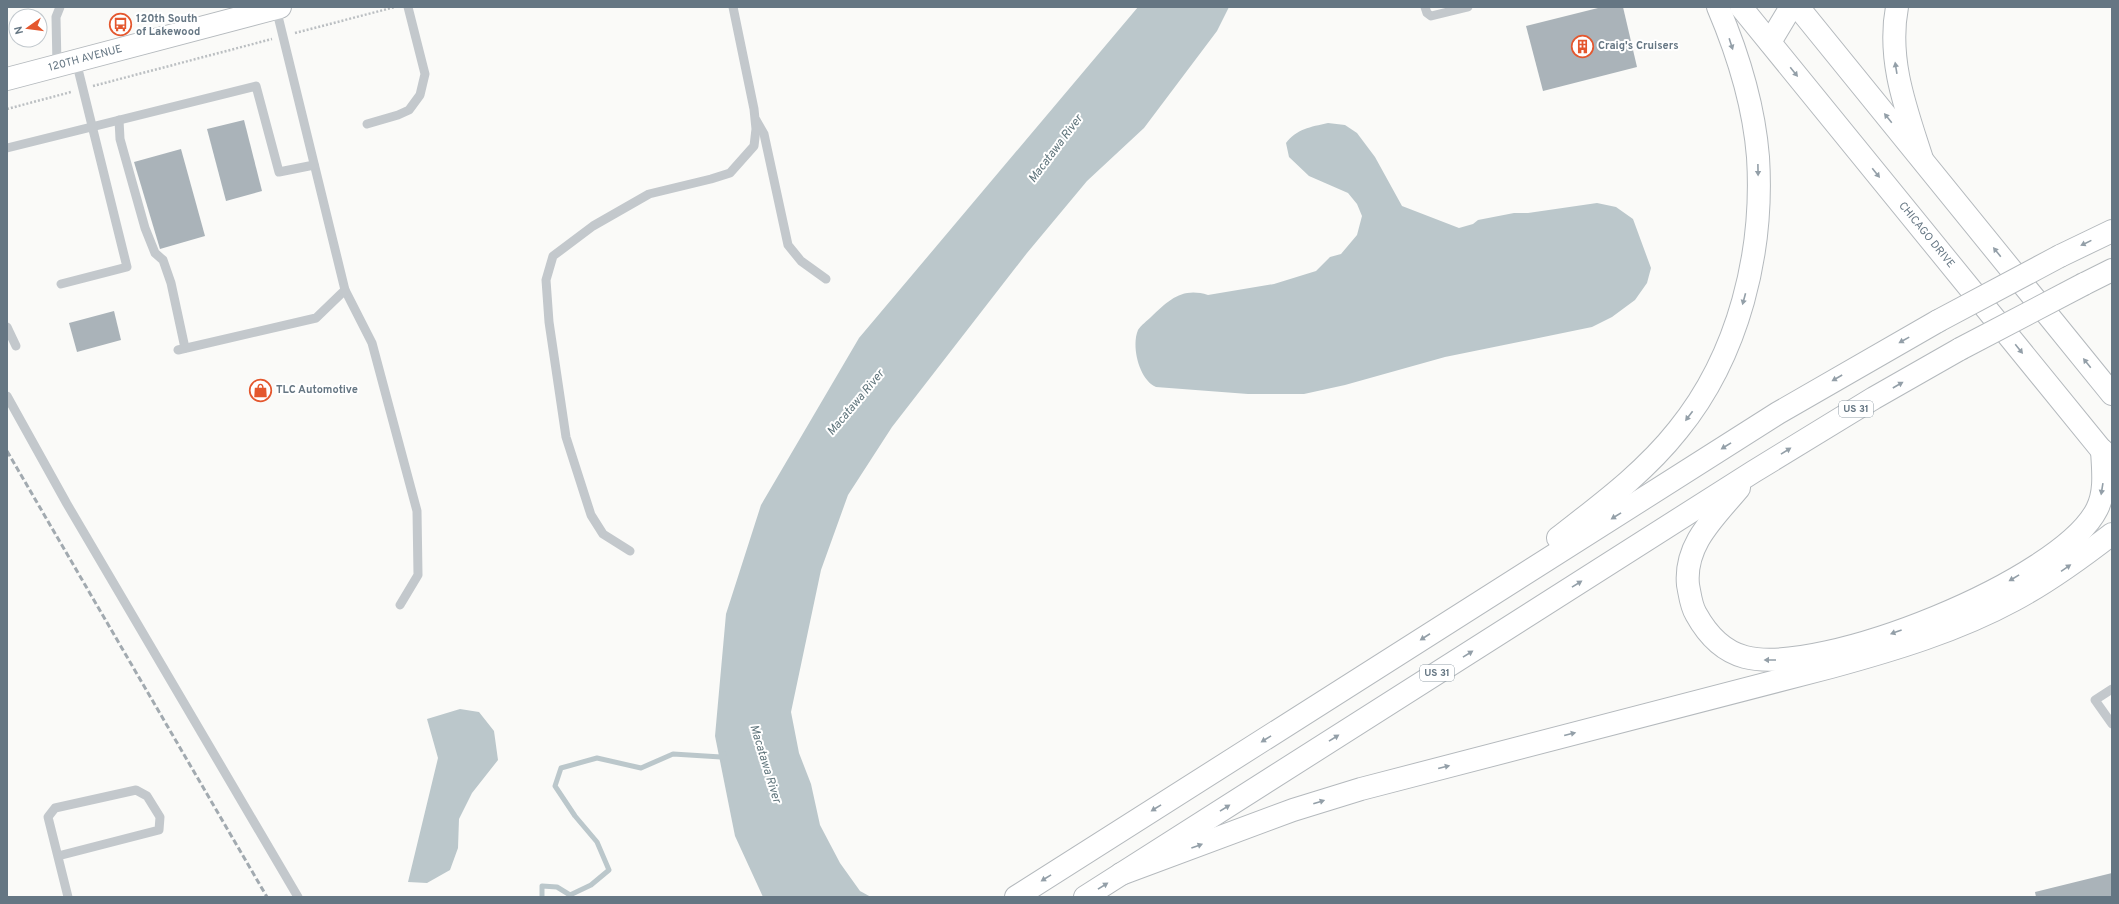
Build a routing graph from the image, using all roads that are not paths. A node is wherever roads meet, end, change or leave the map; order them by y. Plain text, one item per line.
1 (60, 7) edge
2 (408, 7) edge
3 (733, 7) edge
4 (1426, 7) edge
5 (1468, 7) edge
6 (1718, 7) edge
7 (1741, 7) edge
8 (1791, 7) edge
9 (1798, 7) edge
10 (1897, 7) edge
11 (278, 8) edge
12 (1770, 42) junction
13 (66, 63) junction
14 (7, 79) edge
15 (754, 117) junction
16 (119, 120) junction
17 (368, 124) dead end
18 (93, 126) junction
19 (7, 148) edge
20 (1922, 159) junction
21 (314, 165) junction
22 (2112, 231) edge
23 (2112, 270) edge
24 (826, 279) dead end
25 (60, 284) dead end
26 (345, 290) junction
27 (7, 327) edge
28 (16, 346) dead end
29 (2112, 394) edge
30 (7, 396) edge
31 (2107, 456) edge
32 (1753, 472) junction
33 (2112, 534) edge
34 (630, 551) dead end
35 (400, 605) dead end
36 (1470, 609) junction
37 (2112, 689) edge
38 (2112, 724) edge
39 (58, 856) junction
40 (1121, 874) junction
41 (68, 897) edge
42 (298, 897) edge
43 (1016, 897) edge
44 (1085, 897) edge

1 - 13 lane
2 - 17 lane
3 - 15 lane
4 - 5 lane
6 -> 36 main road
7 - 12 main road, CHICAGO DRIVE
8 - 12 main road
20 -> 9 main road
20 -> 10 main road
11 - 13 main road, 120TH AVENUE
11 - 21 lane
12 -> 31 main road, CHICAGO DRIVE
13 - 14 main road, 120TH AVENUE
13 - 18 lane
15 - 24 lane
15 - 34 lane
16 - 18 lane
16 - 21 lane
16 - 26 lane
18 - 19 lane
18 - 25 lane
29 -> 20 main road
21 - 26 lane
22 -> 36 main road, bridge
32 -> 23 main road, US 31, bridge
26 - 35 lane
27 - 28 lane
30 - 42 lane
31 -> 32 main road
40 -> 32 main road, US 31
40 -> 33 main road
36 -> 43 main road
37 - 38 lane
39 - 39 lane
39 - 41 lane
44 -> 40 main road, US 31

